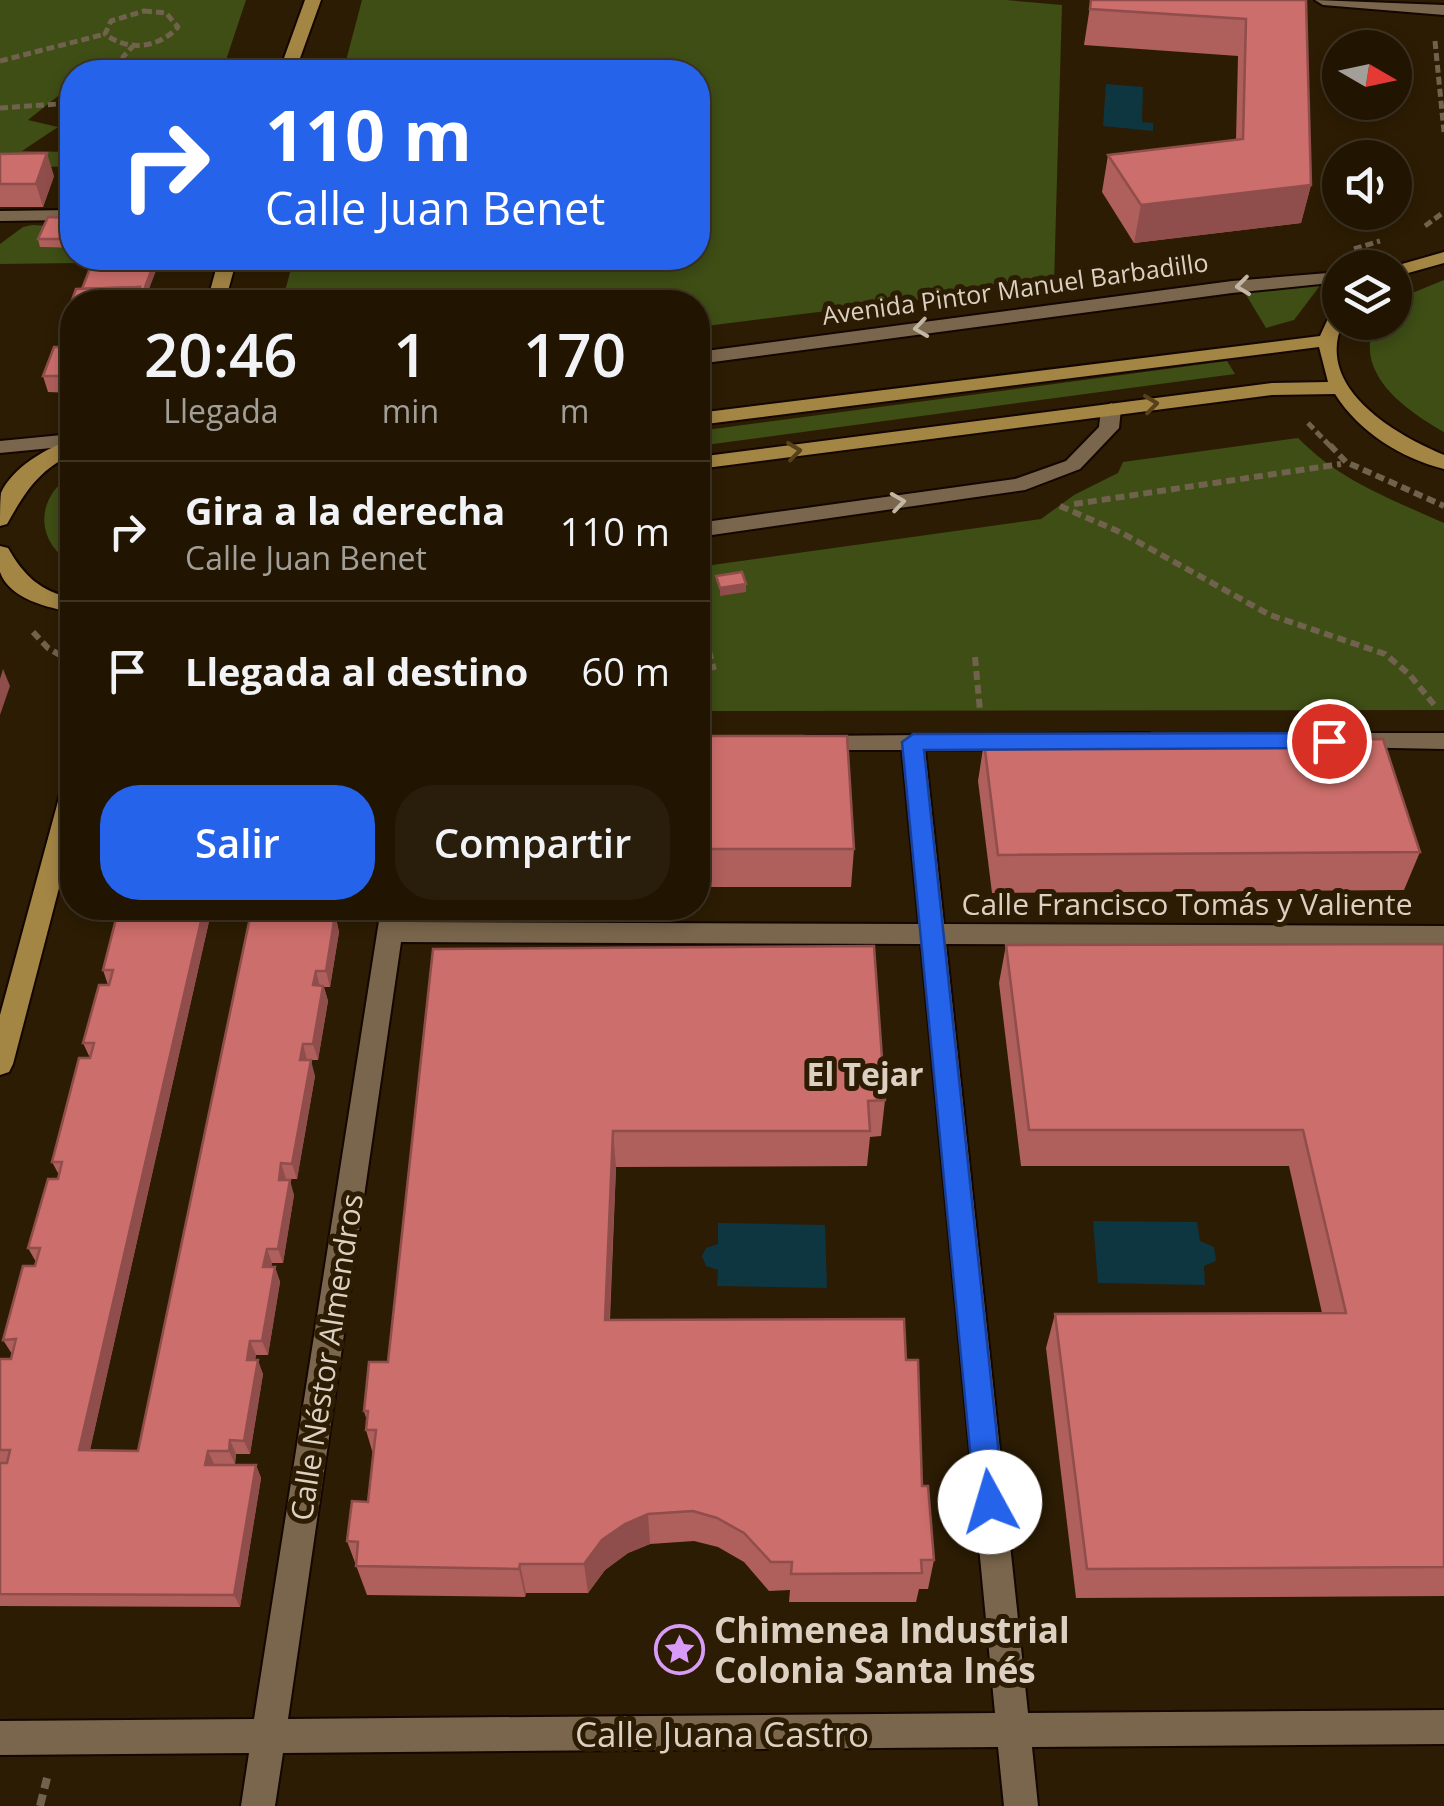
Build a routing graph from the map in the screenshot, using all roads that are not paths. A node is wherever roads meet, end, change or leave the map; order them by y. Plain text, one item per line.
1 (313, 0) edge
2 (1323, 0) edge
3 (1348, 1) edge
4 (1438, 10) edge
5 (291, 60) edge
6 (60, 215) edge
7 (0, 216) edge
8 (21, 216) junction
9 (0, 232) edge
10 (1444, 257) edge
11 (1412, 266) edge
12 (1322, 279) edge
13 (1326, 341) joint
14 (710, 356) edge
15 (1338, 388) junction
16 (1111, 409) junction
17 (710, 417) edge
18 (60, 444) edge
19 (0, 447) edge
20 (60, 450) edge
21 (710, 461) edge
22 (1444, 463) edge
23 (2, 506) edge
24 (710, 528) edge
25 (0, 553) edge
26 (6, 577) edge
27 (60, 602) edge
28 (1444, 740) edge
29 (1175, 741) edge
30 (1329, 741) edge
31 (798, 742) edge
32 (913, 742) junction
33 (60, 839) edge
34 (392, 920) edge
35 (932, 934) junction
36 (1444, 936) edge
37 (0, 1064) edge
38 (1444, 1727) edge
39 (1013, 1730) junction
40 (269, 1736) junction
41 (0, 1738) edge
42 (258, 1806) edge
43 (1021, 1806) edge

1 - 5 main road
2 - 3 street
3 - 4 street
6 - 8 street
7 - 8 street
8 - 9 street
10 - 11 main road
12 -> 14 street, Avenida Pintor Manuel Barbadillo
13 - 15 main road
13 - 17 main road
16 -> 15 main road
15 - 22 main road
21 -> 16 main road
24 -> 16 street
18 - 19 street
20 - 23 main road
25 - 26 main road
26 - 27 main road
28 - 30 street
29 - 32 street
31 - 32 street
32 - 35 street
33 - 37 main road
34 - 35 street, Calle Francisco Tomás y Valiente
34 - 40 street, Calle Néstor Almendros
35 - 36 street, Calle Francisco Tomás y Valiente
35 - 39 street
38 - 39 street, Calle Juana Castro
39 - 40 street, Calle Juana Castro
39 - 43 street
40 - 41 street, Calle Juana Castro
40 - 42 street, Calle Néstor Almendros

